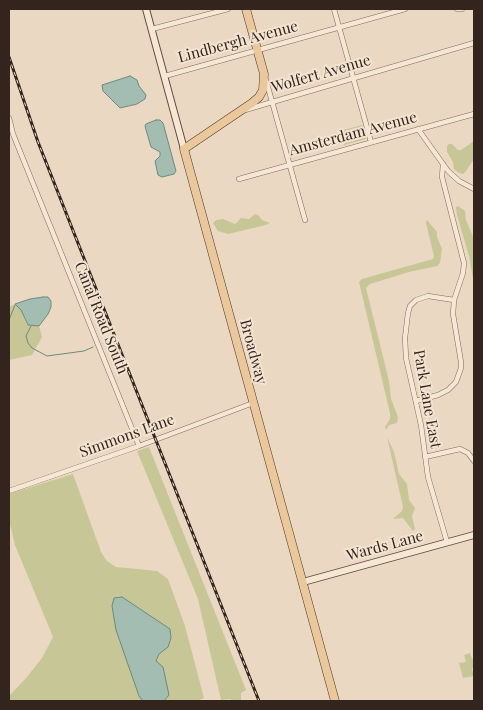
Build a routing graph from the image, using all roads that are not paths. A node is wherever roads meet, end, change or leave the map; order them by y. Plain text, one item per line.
1 (146, 9) edge
2 (228, 9) edge
3 (246, 9) edge
4 (334, 9) edge
5 (405, 9) edge
6 (457, 9) edge
7 (462, 9) edge
8 (396, 10) edge
9 (339, 28) junction
10 (152, 29) junction
11 (474, 43) edge
12 (258, 50) junction
13 (264, 74) junction
14 (165, 76) junction
15 (354, 78) junction
16 (272, 102) junction
17 (236, 113) junction
18 (474, 114) edge
19 (9, 119) edge
20 (9, 125) edge
21 (418, 129) junction
22 (371, 142) junction
23 (184, 149) junction
24 (442, 164) junction
25 (290, 165) junction
26 (239, 179) dead end
27 (474, 189) edge
28 (305, 220) dead end
29 (454, 300) junction
30 (416, 401) junction
31 (253, 403) junction
32 (139, 446) junction
33 (425, 457) junction
34 (474, 461) edge
35 (9, 491) edge
36 (474, 534) edge
37 (447, 542) junction
38 (303, 582) junction
39 (335, 701) edge

1 - 10 street, Broadway
2 - 10 street
3 - 12 main road
4 - 9 street
5 - 8 street, Lindbergh Avenue
6 - 7 street
8 - 9 street, Lindbergh Avenue
9 - 12 street, Lindbergh Avenue
9 - 15 street
10 - 14 street, Broadway
11 - 15 street, Wolfert Avenue
12 - 13 main road
12 - 14 street, Lindbergh Avenue
13 - 16 street
13 - 17 main road
14 - 23 street, Broadway
15 - 16 street, Wolfert Avenue
15 - 22 street
16 - 17 street, Wolfert Avenue
16 - 25 street
17 - 23 main road, Wolfert Avenue
18 - 21 street, Amsterdam Avenue
19 - 20 street
19 - 32 street, Canal Road South
21 - 22 street, Amsterdam Avenue
21 - 24 street
22 - 25 street, Amsterdam Avenue
23 - 31 main road, Broadway
24 - 27 street
24 - 29 street
25 - 26 street, Amsterdam Avenue
25 - 28 street
29 - 30 street
29 - 30 street, Park Lane East
30 - 33 street, Park Lane East
31 - 32 street, Simmons Lane
31 - 38 main road, Broadway
32 - 35 street, Simmons Lane
33 - 34 street
33 - 37 street, Park Lane East
36 - 37 street, Wards Lane
37 - 38 street, Wards Lane
38 - 39 main road, Broadway

